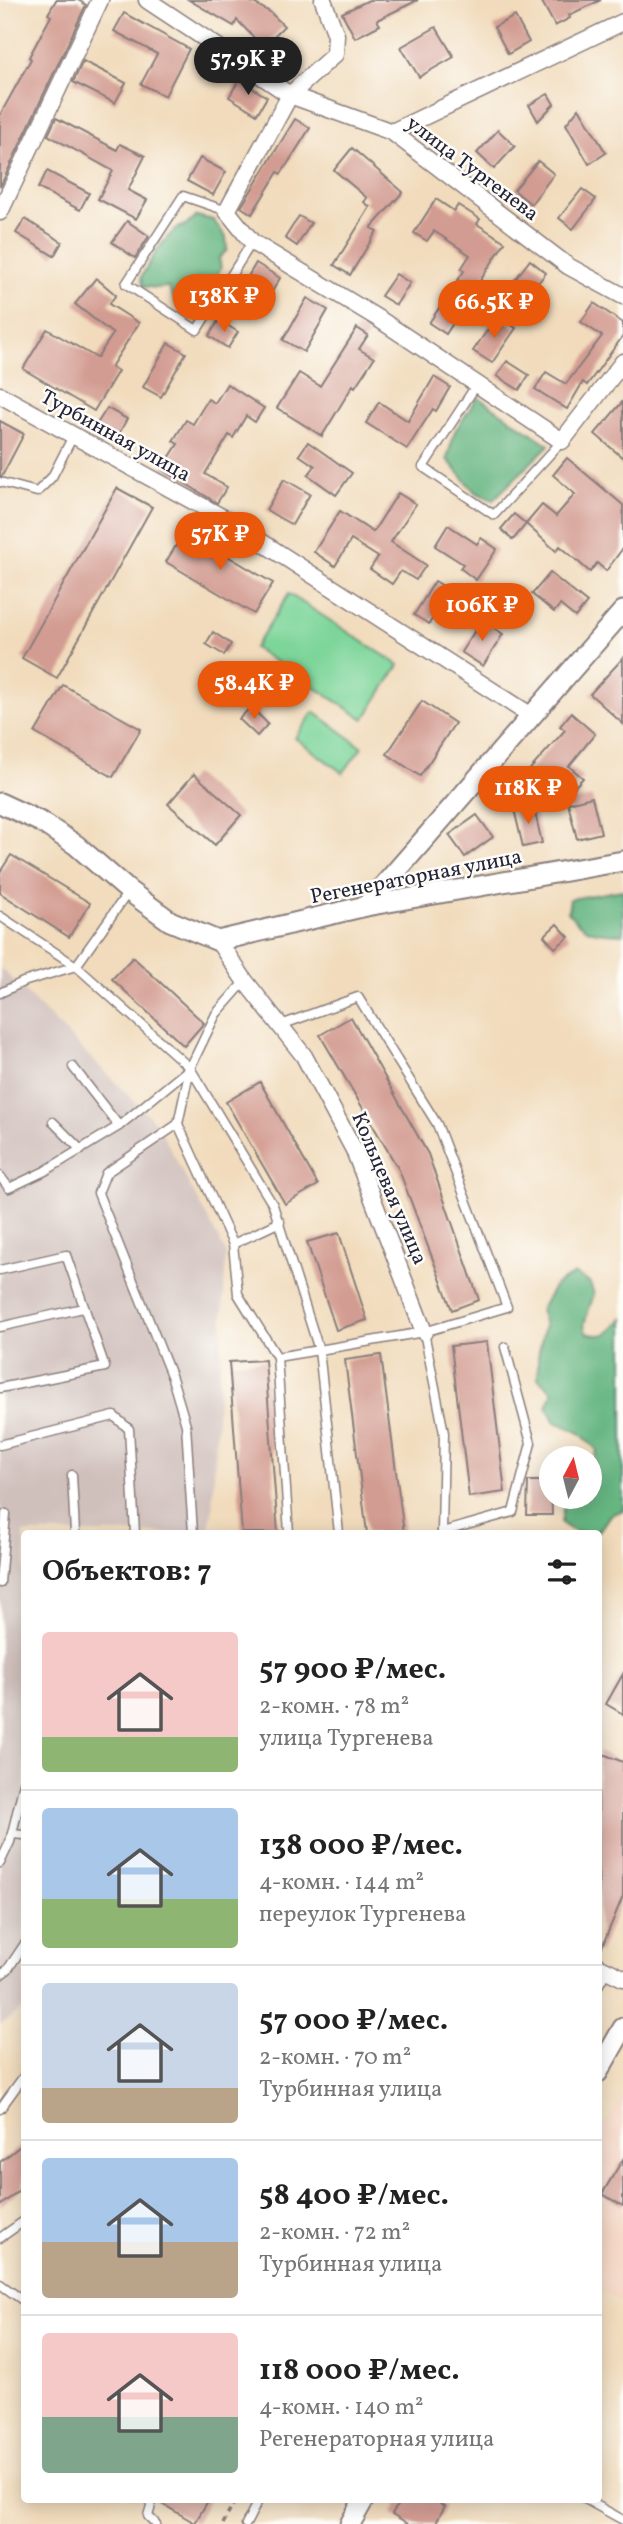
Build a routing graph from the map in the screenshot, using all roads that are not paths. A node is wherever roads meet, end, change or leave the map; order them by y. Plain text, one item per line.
1 (100, 0) edge
2 (147, 0) edge
3 (323, 0) edge
4 (623, 22) edge
5 (290, 95) junction
6 (392, 132) junction
7 (227, 211) junction
8 (0, 212) edge
9 (252, 242) junction
10 (623, 296) edge
11 (623, 362) edge
12 (477, 384) junction
13 (0, 395) edge
14 (73, 436) junction
15 (562, 441) junction
16 (0, 482) edge
17 (623, 611) edge
18 (530, 716) junction
19 (0, 803) edge
20 (623, 861) edge
21 (129, 891) junction
22 (366, 906) junction
23 (0, 916) edge
24 (218, 941) junction
25 (76, 965) junction
26 (246, 981) junction
27 (0, 993) edge
28 (281, 1025) junction
29 (73, 1067) dead end
30 (190, 1068) junction
31 (53, 1122) dead end
32 (178, 1124) junction
33 (119, 1126) junction
34 (81, 1150) junction
35 (0, 1176) edge
36 (280, 1222) junction
37 (233, 1244) junction
38 (0, 1270) edge
39 (83, 1308) junction
40 (0, 1327) edge
41 (424, 1332) junction
42 (505, 1347) dead end
43 (319, 1350) junction
44 (277, 1357) junction
45 (0, 1388) edge
46 (0, 1445) edge
47 (72, 1475) dead end
48 (6, 1514) dead end
49 (75, 1530) edge
50 (135, 1530) edge
51 (193, 1530) edge
52 (289, 1530) edge
53 (339, 1530) edge
54 (442, 1530) edge
55 (452, 1530) edge
56 (0, 1583) edge
57 (21, 1796) edge
58 (12, 1834) junction
59 (21, 1835) edge
60 (0, 1863) edge
61 (21, 1950) edge
62 (603, 1968) edge
63 (0, 1975) edge
64 (623, 1978) edge
65 (623, 2028) edge
66 (602, 2066) edge
67 (21, 2080) edge
68 (0, 2109) edge
69 (21, 2223) edge
70 (0, 2238) edge
71 (0, 2284) edge
72 (21, 2299) edge
73 (152, 2503) edge
74 (257, 2503) edge
75 (362, 2503) edge
76 (592, 2503) edge
77 (623, 2520) edge
78 (156, 2524) edge
79 (246, 2524) edge
80 (350, 2524) edge

1 - 8 street
2 - 5 street, улица Тургенева
3 - 5 street
4 - 6 street
5 - 6 street, улица Тургенева
5 - 7 street
6 - 10 street, улица Тургенева
7 - 9 street
7 - 9 lane
9 - 12 street
11 - 15 street
12 - 15 street
12 - 15 lane
13 - 14 street, Турбинная улица
14 - 16 lane
14 - 18 street, Турбинная улица
17 - 18 street
18 - 22 street
19 - 21 street
20 - 22 street, Регенераторная улица
21 - 24 street
21 - 25 lane
22 - 24 street, Регенераторная улица
23 - 25 lane
24 - 26 street, Кольцевая улица
25 - 27 lane
25 - 30 lane
26 - 28 street, Кольцевая улица
26 - 30 lane
28 - 41 street, Кольцевая улица
28 - 41 lane
29 - 33 lane
30 - 32 lane
30 - 33 lane
30 - 36 lane
31 - 34 lane
32 - 37 lane
32 - 51 lane
33 - 34 lane
34 - 35 lane
36 - 37 lane
36 - 43 lane
37 - 44 lane
38 - 39 lane
39 - 40 lane
39 - 45 lane
41 - 43 lane
41 - 54 lane, Кольцевая улица
42 - 55 lane
43 - 44 lane
43 - 53 lane
44 - 52 lane
46 - 50 lane
47 - 49 lane
48 - 56 lane
57 - 58 lane
58 - 59 lane
58 - 60 lane
61 - 63 lane
62 - 64 street
65 - 66 street
67 - 68 lane
69 - 70 lane
71 - 72 lane
73 - 78 lane
74 - 79 lane
75 - 80 street
76 - 77 lane

